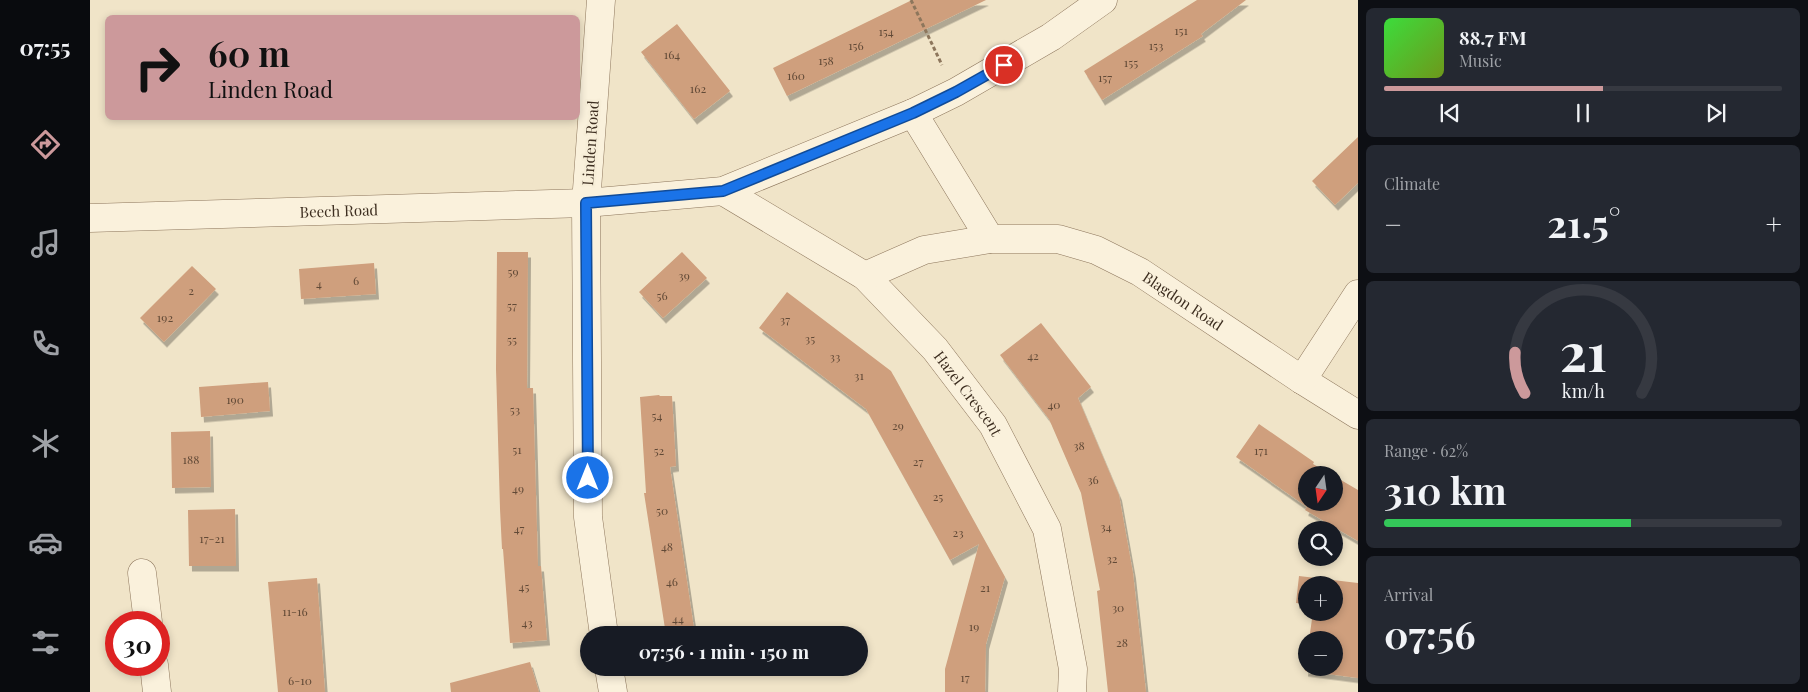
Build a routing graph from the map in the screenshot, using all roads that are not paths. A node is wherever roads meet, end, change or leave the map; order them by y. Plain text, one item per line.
1 (601, 0) edge
2 (1103, 0) edge
3 (913, 113) junction
4 (723, 191) junction
5 (586, 203) junction
6 (90, 218) edge
7 (990, 239) junction
8 (865, 276) junction
9 (1358, 294) edge
10 (1302, 380) junction
11 (1358, 415) edge
12 (142, 573) dead end
13 (147, 611) edge
14 (603, 626) edge
15 (155, 676) edge
16 (610, 676) edge
17 (157, 692) edge
18 (612, 692) edge
19 (1072, 692) edge

1 - 5 street, Linden Road
2 - 3 street, Linden Road
3 - 4 street, Linden Road
3 - 7 street
4 - 5 street, Linden Road
4 - 8 street, Hazel Crescent
5 - 6 street, Beech Road
5 - 14 street
7 - 8 street, Blagdon Road
7 - 10 street, Blagdon Road
8 - 19 street, Hazel Crescent
9 - 10 street
10 - 11 street, Blagdon Road
12 - 13 street
15 - 17 street
16 - 18 street

